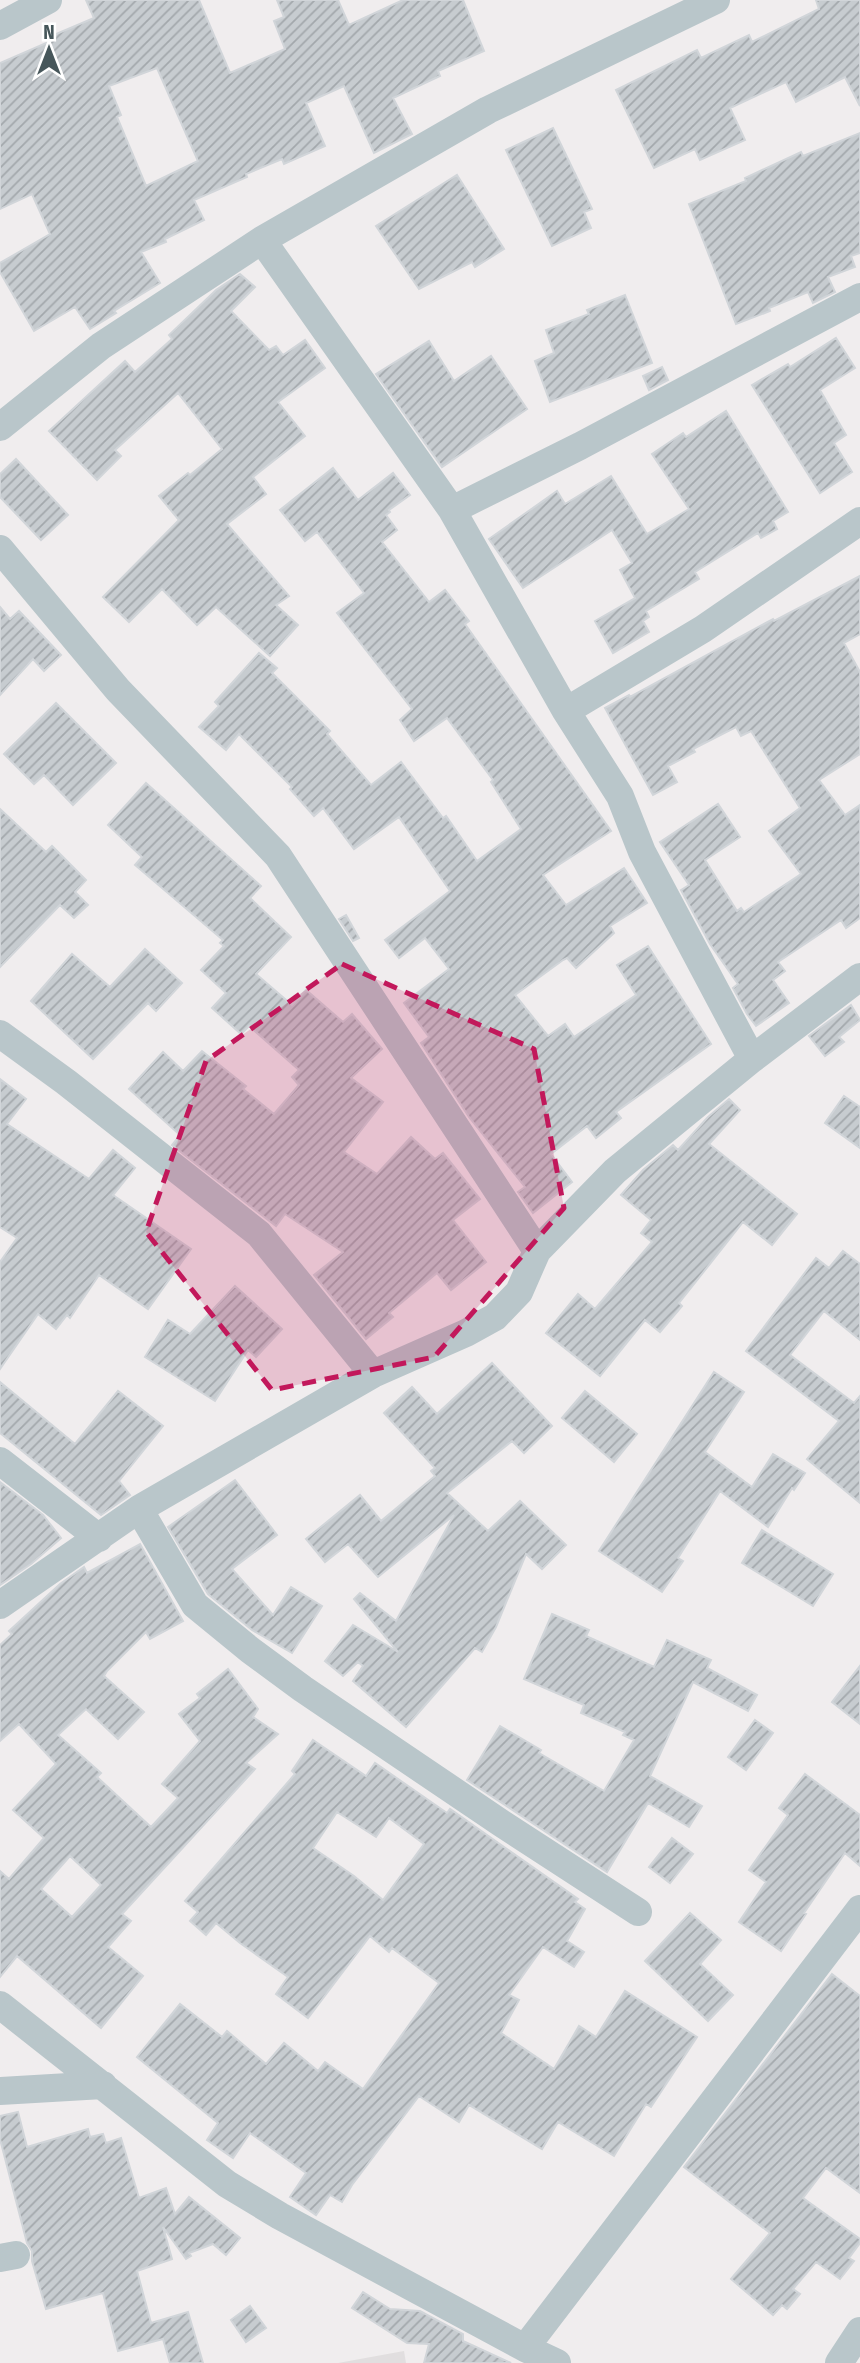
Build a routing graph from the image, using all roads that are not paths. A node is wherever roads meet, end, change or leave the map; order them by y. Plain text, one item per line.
1 (48, 0) edge
2 (716, 0) edge
3 (0, 26) edge
4 (262, 240) junction
5 (860, 297) edge
6 (0, 427) edge
7 (453, 510) junction
8 (860, 521) edge
9 (0, 549) edge
10 (566, 711) junction
11 (860, 977) edge
12 (0, 1034) edge
13 (752, 1059) junction
14 (537, 1251) junction
15 (373, 1374) junction
16 (0, 1461) edge
17 (139, 1509) junction
18 (99, 1538) junction
19 (0, 1605) edge
20 (860, 1909) edge
21 (638, 1912) dead end
22 (0, 2005) edge
23 (103, 2085) junction
24 (0, 2091) edge
25 (860, 2330) edge
26 (525, 2348) junction
27 (557, 2363) edge
28 (839, 2363) edge

1 - 3 street
2 - 4 street
4 - 6 street
4 - 7 street
5 - 7 street
7 - 10 street
8 - 10 street
9 - 14 street
10 - 13 street
11 - 13 street
12 - 15 street
13 - 14 street
14 - 15 street
15 - 17 street
16 - 18 street
17 - 18 street
17 - 21 street
18 - 19 street
20 - 26 street
22 - 23 street
23 - 24 street
23 - 26 street
25 - 28 street
26 - 27 street

